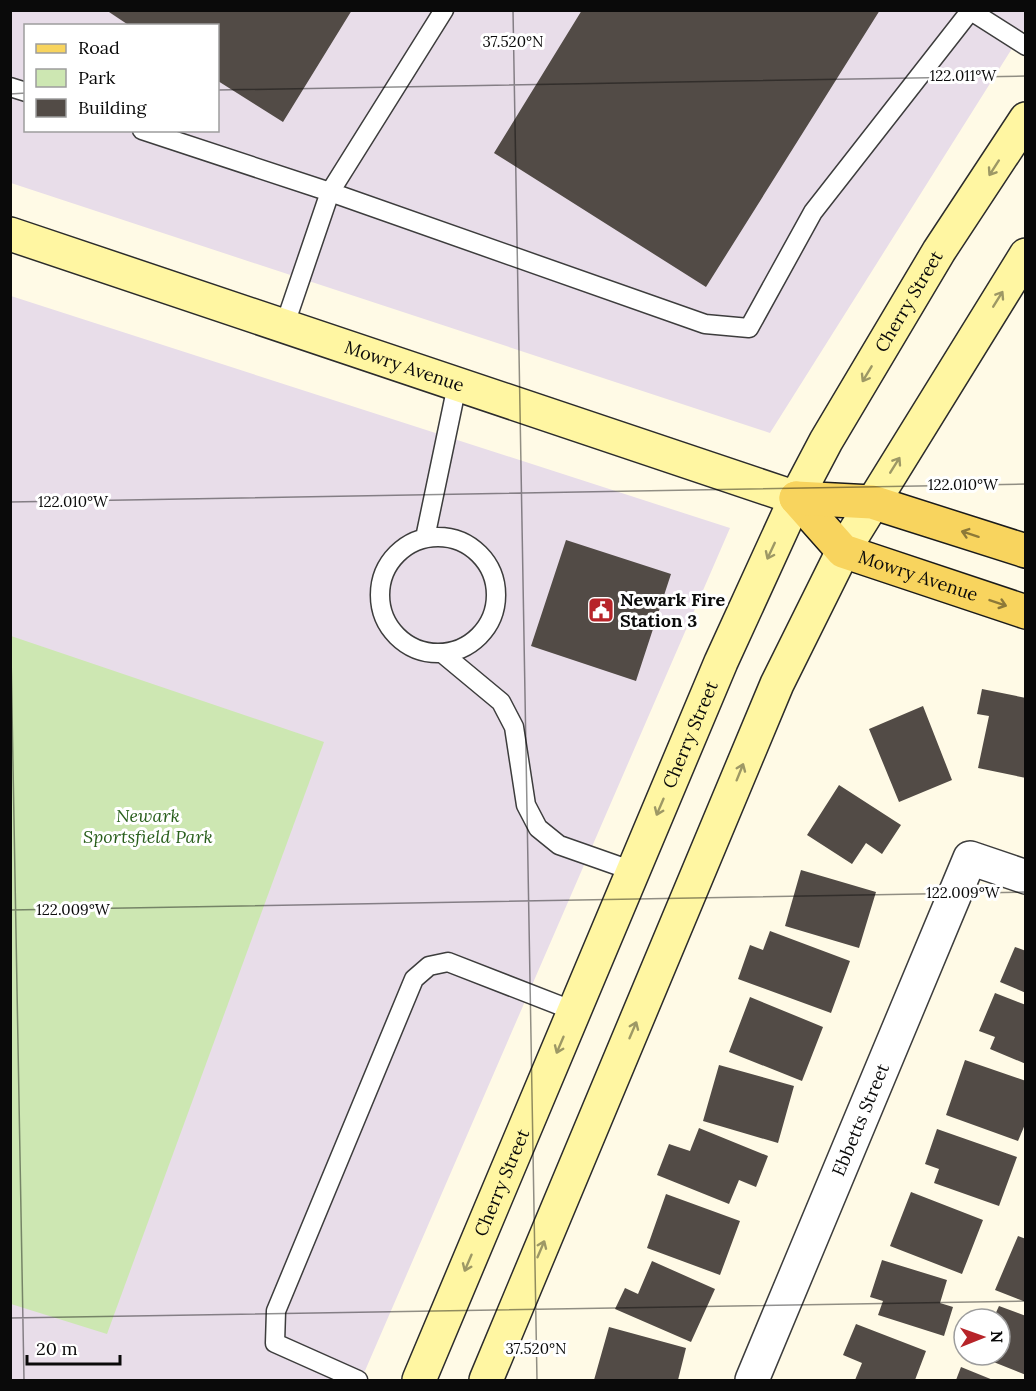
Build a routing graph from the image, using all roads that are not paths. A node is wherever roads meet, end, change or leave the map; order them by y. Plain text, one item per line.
1 (444, 10) edge
2 (971, 11) edge
3 (1026, 46) edge
4 (1026, 119) edge
5 (148, 132) edge
6 (330, 192) junction
7 (10, 234) edge
8 (1026, 255) edge
9 (284, 327) junction
10 (457, 385) junction
11 (796, 498) junction
12 (872, 502) junction
13 (425, 538) junction
14 (843, 551) junction
15 (1026, 552) edge
16 (1026, 612) edge
17 (441, 653) junction
18 (633, 871) junction
19 (1026, 877) edge
20 (574, 1011) junction
21 (358, 1380) edge
22 (419, 1380) edge
23 (486, 1380) edge
24 (752, 1380) edge

1 - 6 lane
2 - 3 lane
2 - 6 lane
4 -> 11 main road, Cherry Street
5 - 6 lane
6 - 9 lane
7 - 9 main road, Mowry Avenue
12 -> 8 main road
9 - 10 main road, Mowry Avenue
10 - 11 main road, Mowry Avenue
10 - 13 lane
11 - 12 main road, Mowry Avenue
11 - 14 main road, Mowry Avenue
11 -> 18 main road, Cherry Street
12 - 14 main road
15 -> 12 main road, Mowry Avenue
13 - 17 lane
13 - 17 lane
14 -> 16 main road, Mowry Avenue
23 -> 14 main road
17 - 18 lane
18 - 20 main road, Cherry Street
19 - 24 street, Ebbetts Street
20 - 21 lane
20 -> 22 main road, Cherry Street

